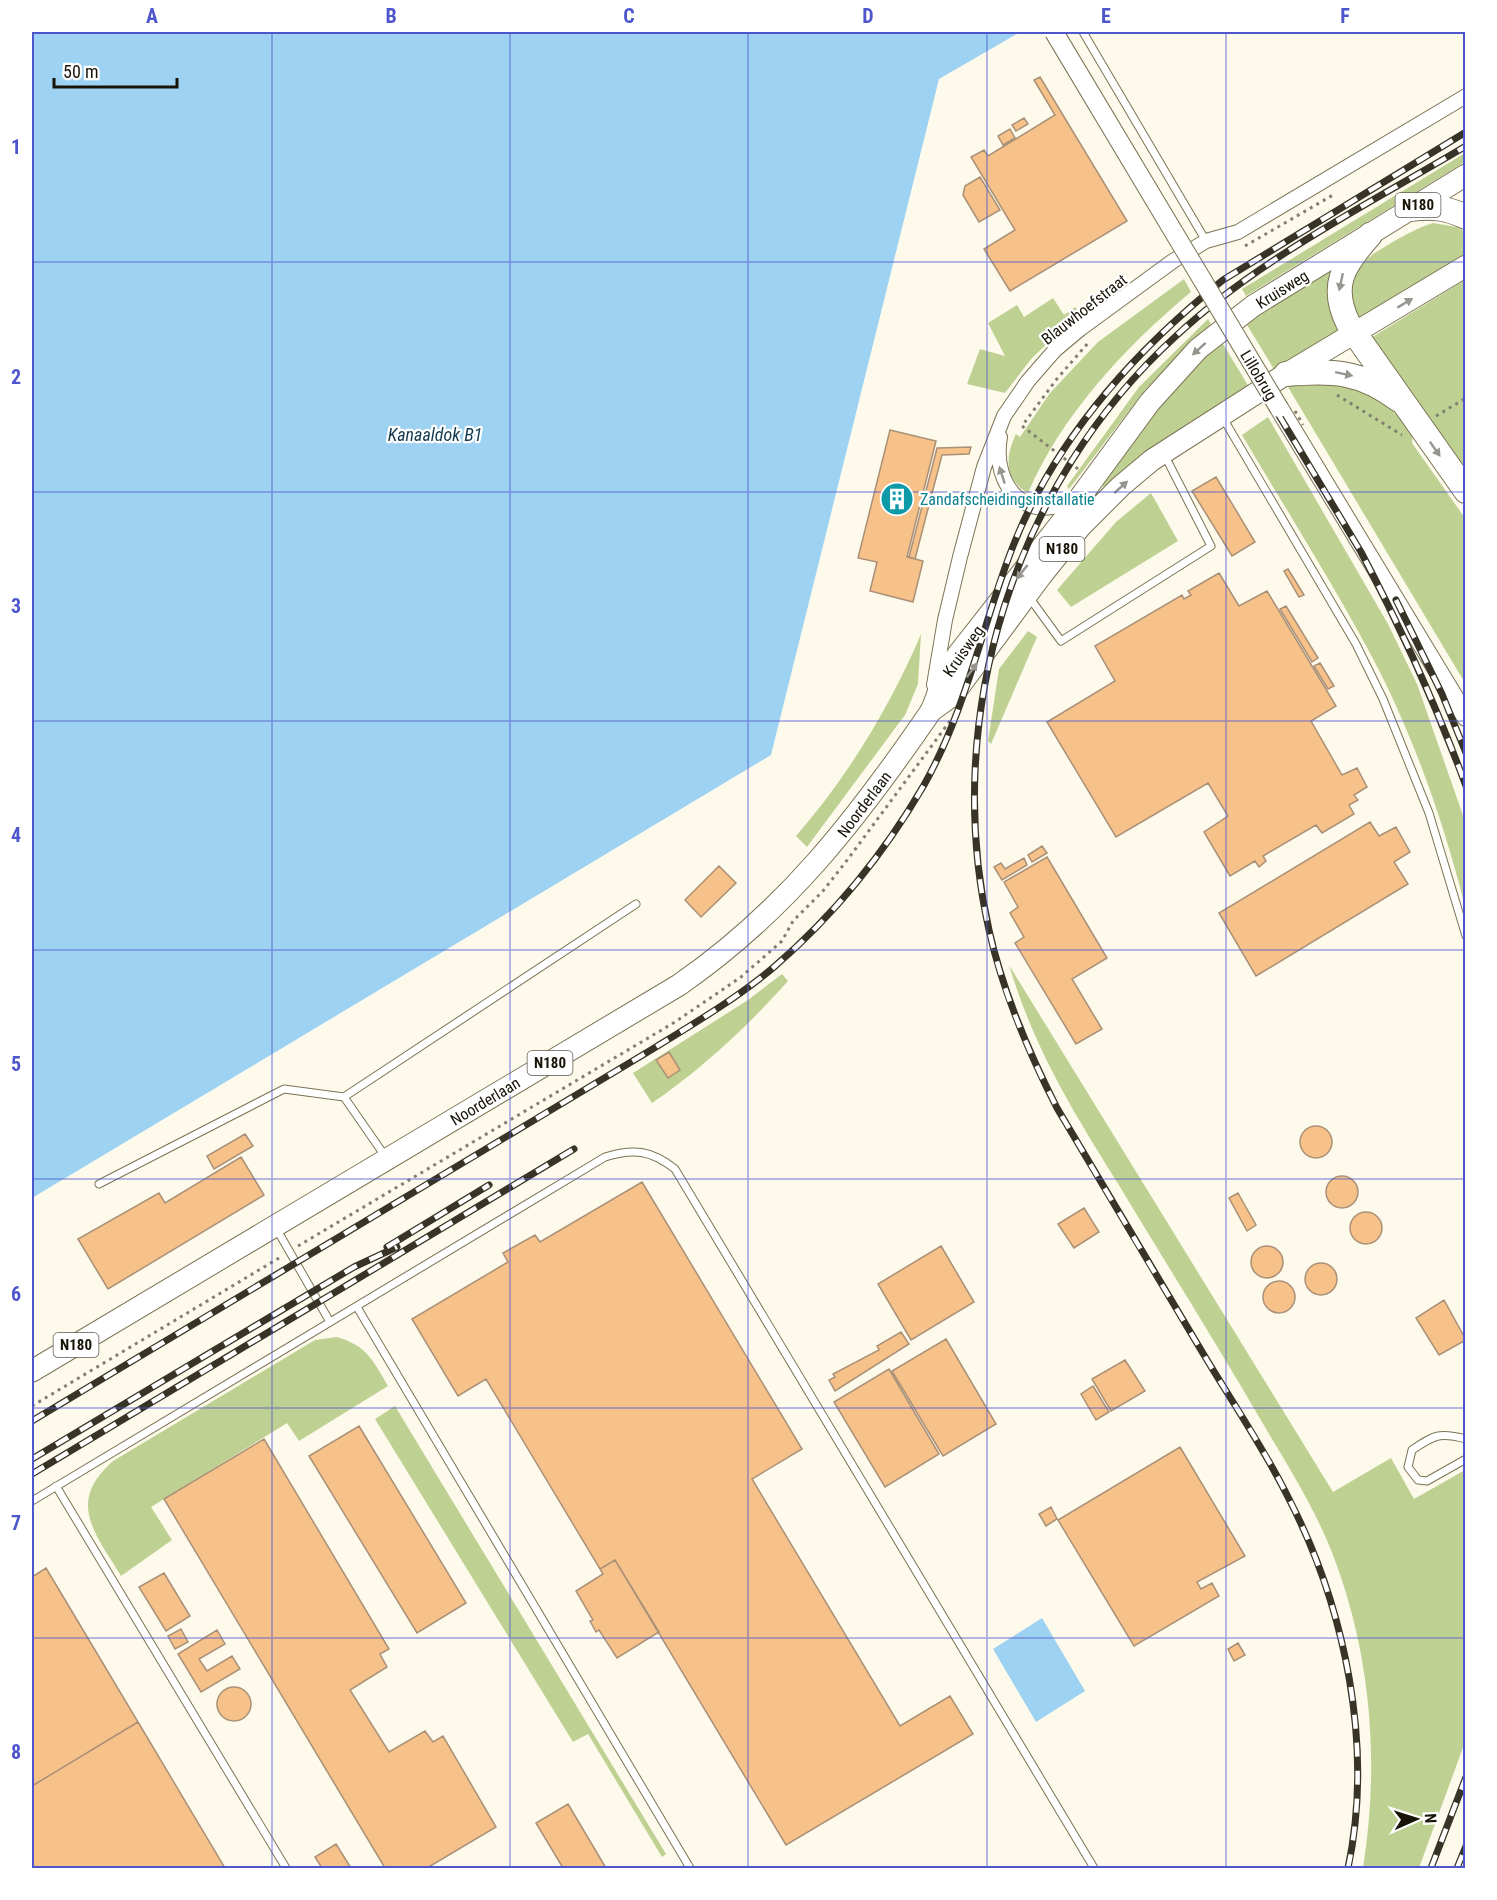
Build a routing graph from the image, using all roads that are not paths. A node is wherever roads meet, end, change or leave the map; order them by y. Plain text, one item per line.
1 (1054, 32) edge
2 (1083, 32) edge
3 (1466, 96) edge
4 (1466, 176) edge
5 (1411, 209) junction
6 (1466, 217) edge
7 (1370, 235) junction
8 (1206, 241) junction
9 (1466, 266) edge
10 (1355, 333) junction
11 (1286, 374) junction
12 (1405, 405) junction
13 (1004, 416) junction
14 (1221, 416) junction
15 (1163, 453) junction
16 (1466, 491) edge
17 (1083, 492) junction
18 (1027, 595) junction
19 (931, 711) junction
20 (1466, 717) edge
21 (636, 904) dead end
22 (1466, 936) edge
23 (344, 1097) junction
24 (387, 1158) junction
25 (99, 1184) dead end
26 (274, 1226) junction
27 (357, 1306) junction
28 (330, 1322) junction
29 (32, 1371) edge
30 (1466, 1439) edge
31 (1466, 1459) edge
32 (57, 1486) junction
33 (32, 1501) edge
34 (286, 1869) edge
35 (690, 1869) edge
36 (1094, 1869) edge

1 - 20 street, Lillobrug, bridge
2 - 8 lane
3 - 8 street, Blauwhoefstraat
4 - 5 main road, Kruisweg / N180
5 - 6 highway
5 - 7 main road, Kruisweg / N180
7 -> 10 highway
7 -> 17 main road, Kruisweg / N180
8 - 13 street, Blauwhoefstraat
10 -> 9 main road, Kruisweg / N180
10 - 11 main road, Kruisweg / N180
10 - 12 highway
11 -> 12 highway
11 - 14 main road, Kruisweg / N180
12 -> 16 highway
17 -> 13 street
13 - 19 street, Blauwhoefstraat
14 - 15 main road, Kruisweg / N180
14 - 22 lane
18 -> 15 main road, Kruisweg / N180
15 - 18 lane
17 -> 19 main road, Kruisweg / N180
19 -> 18 main road, Kruisweg / N180
19 - 24 main road, Noorderlaan / N180
21 - 23 lane
23 - 24 lane
23 - 25 lane
24 - 26 main road, Noorderlaan / N180
26 - 28 lane
26 - 29 main road, Noorderlaan / N180
27 - 28 lane
27 - 35 lane
27 - 36 lane
28 - 32 lane
30 - 31 lane
32 - 33 lane
32 - 34 lane

